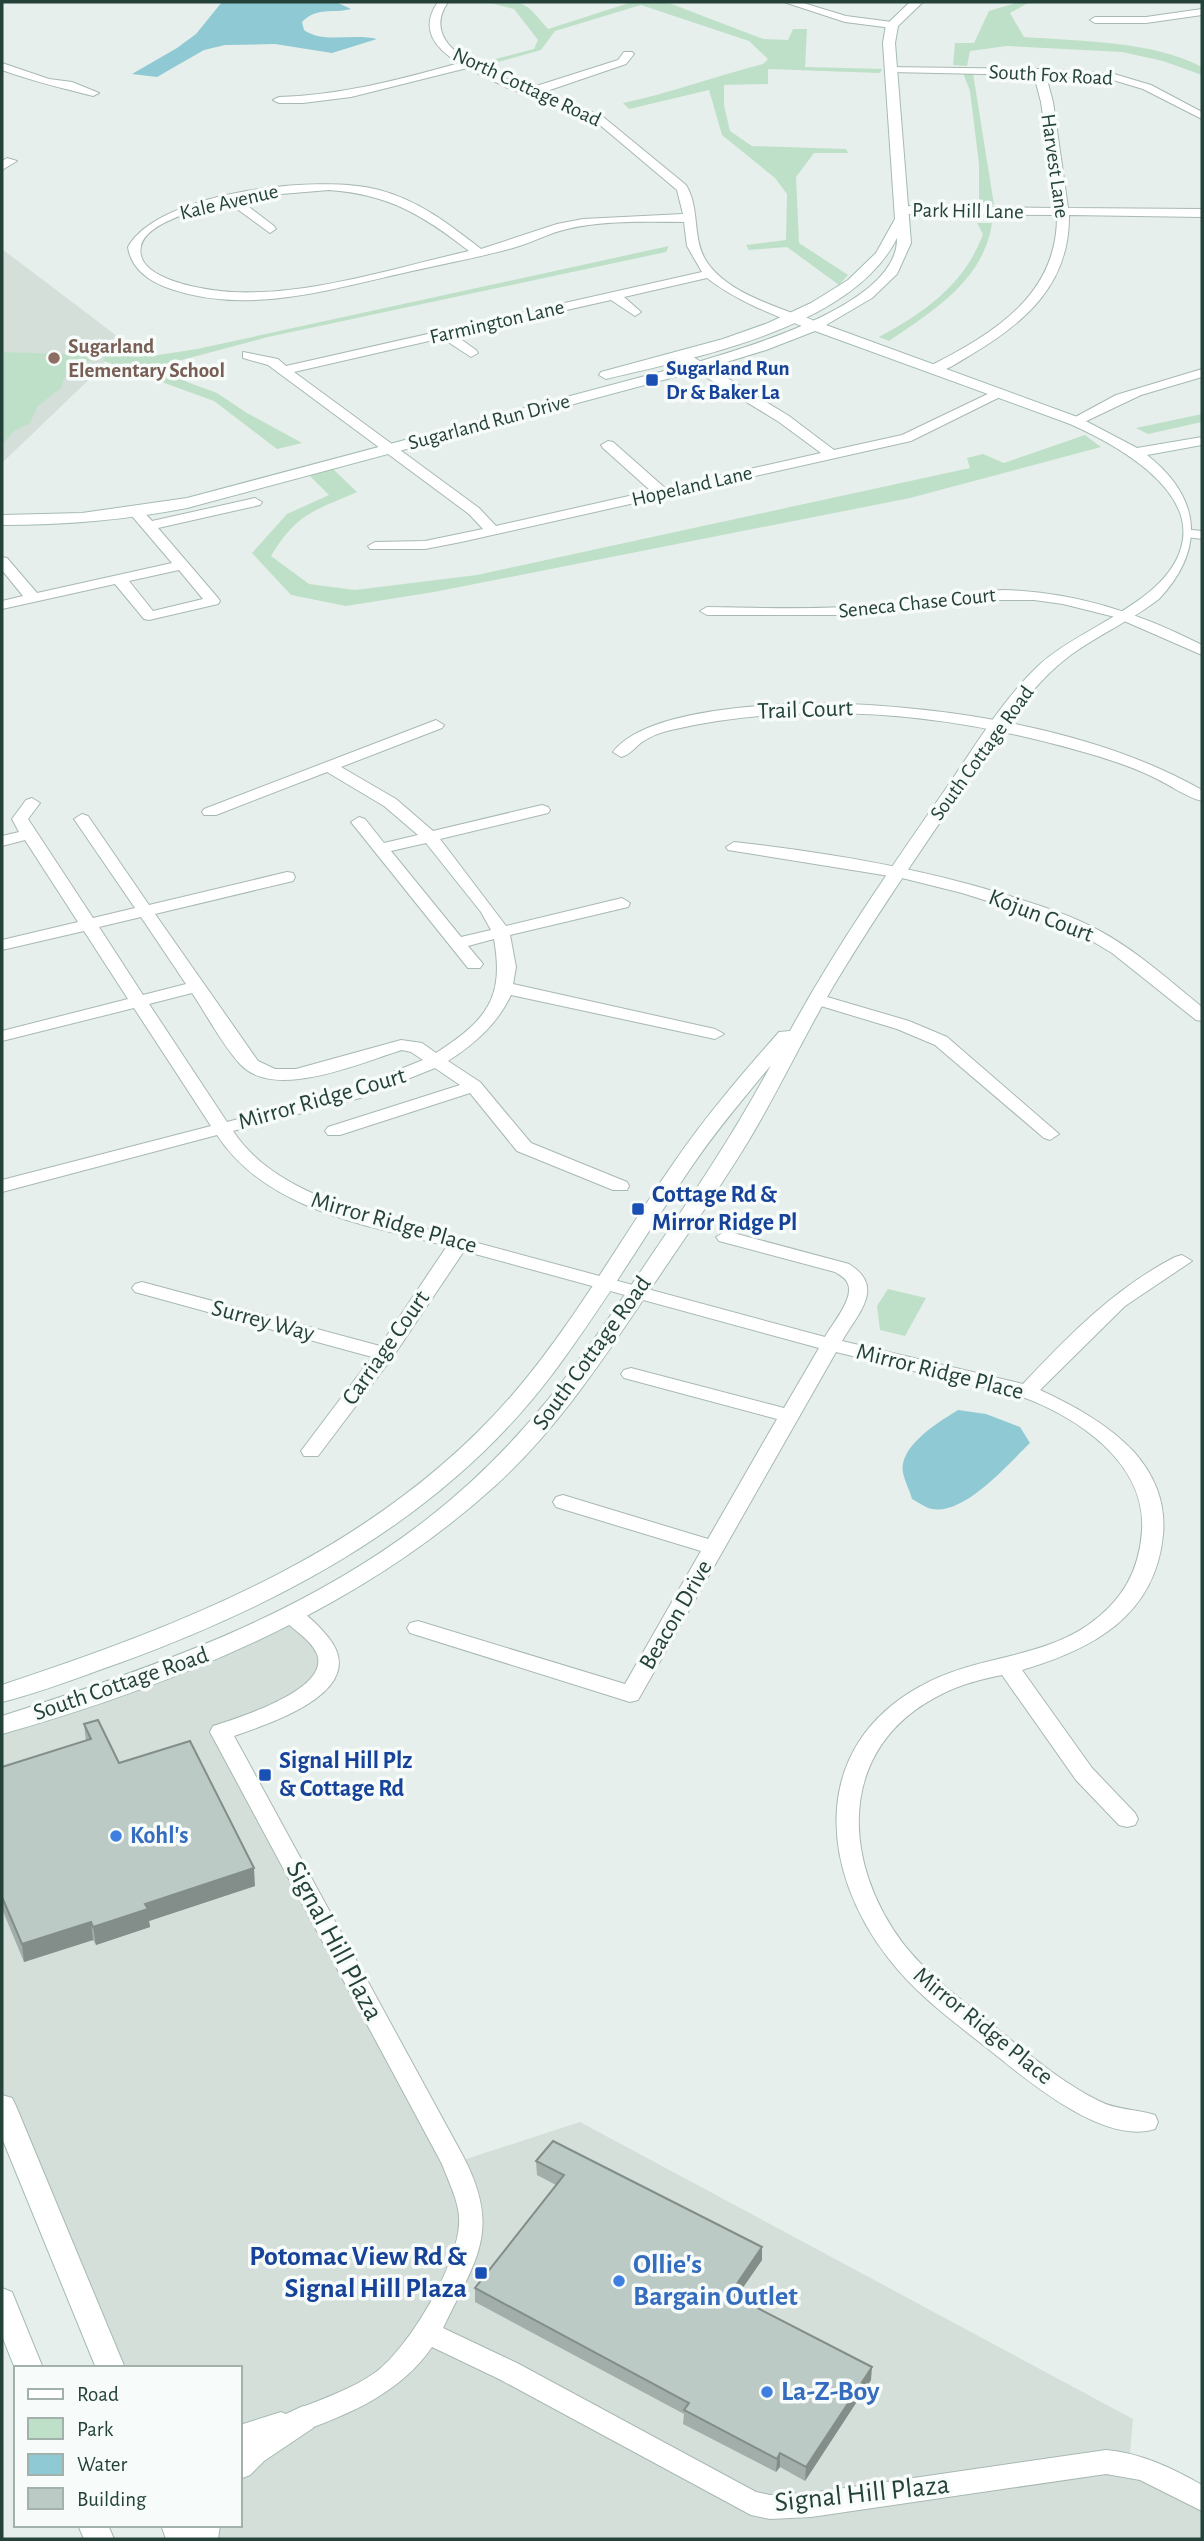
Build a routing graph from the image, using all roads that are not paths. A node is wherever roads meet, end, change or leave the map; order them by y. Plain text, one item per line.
1 (443, 2) edge
2 (789, 2) edge
3 (917, 2) edge
4 (1202, 12) edge
5 (1095, 20) dead end
6 (892, 25) junction
7 (628, 54) dead end
8 (469, 64) junction
9 (2, 66) edge
10 (891, 69) junction
11 (1039, 72) junction
12 (534, 91) junction
13 (93, 93) dead end
14 (279, 100) dead end
15 (1202, 116) edge
16 (232, 199) junction
17 (901, 210) junction
18 (1063, 213) junction
19 (1202, 214) edge
20 (689, 218) junction
21 (270, 229) dead end
22 (477, 252) junction
23 (709, 274) junction
24 (613, 295) junction
25 (635, 312) dead end
26 (793, 317) junction
27 (815, 326) junction
28 (444, 334) junction
29 (471, 353) dead end
30 (248, 355) dead end
31 (680, 355) junction
32 (699, 366) junction
33 (934, 369) junction
34 (285, 370) junction
35 (1202, 373) edge
36 (1001, 393) junction
37 (1075, 421) junction
38 (375, 439) junction
39 (1202, 441) edge
40 (608, 445) dead end
41 (390, 449) junction
42 (1135, 453) junction
43 (832, 455) junction
44 (662, 493) junction
45 (255, 502) dead end
46 (2, 507) edge
47 (137, 513) junction
48 (2, 520) edge
49 (149, 526) junction
50 (493, 531) junction
51 (1197, 534) edge
52 (375, 546) dead end
53 (2, 561) edge
54 (183, 565) junction
55 (119, 579) junction
56 (33, 598) junction
57 (2, 606) edge
58 (707, 611) dead end
59 (1124, 614) junction
60 (1202, 651) edge
61 (436, 725) dead end
62 (997, 727) junction
63 (621, 751) dead end
64 (328, 766) junction
65 (1202, 796) edge
66 (32, 803) dead end
67 (542, 810) dead end
68 (210, 812) dead end
69 (82, 818) dead end
70 (359, 822) dead end
71 (29, 835) junction
72 (430, 837) junction
73 (2, 841) edge
74 (734, 847) dead end
75 (382, 848) junction
76 (899, 870) junction
77 (287, 877) dead end
78 (622, 903) dead end
79 (146, 911) junction
80 (88, 925) junction
81 (501, 933) junction
82 (458, 943) junction
83 (2, 945) edge
84 (474, 964) dead end
85 (197, 987) junction
86 (505, 988) junction
87 (817, 999) junction
88 (137, 1002) junction
89 (1202, 1016) edge
90 (715, 1034) dead end
91 (2, 1036) edge
92 (439, 1061) junction
93 (474, 1086) junction
94 (221, 1129) junction
95 (334, 1131) dead end
96 (1049, 1134) dead end
97 (2, 1186) edge
98 (620, 1186) dead end
99 (726, 1237) dead end
100 (459, 1243) junction
101 (1182, 1262) dead end
102 (604, 1282) junction
103 (142, 1288) dead end
104 (638, 1292) junction
105 (831, 1344) junction
106 (385, 1354) junction
107 (631, 1374) dead end
108 (1027, 1392) junction
109 (790, 1416) junction
110 (311, 1451) dead end
111 (563, 1502) dead end
112 (715, 1548) junction
113 (291, 1614) junction
114 (418, 1628) dead end
115 (1008, 1665) junction
116 (2, 1694) edge
117 (2, 1725) edge
118 (1127, 1819) dead end
119 (2, 2106) edge
120 (1146, 2122) dead end
121 (2, 2300) edge
122 (427, 2333) junction
123 (28, 2366) edge
124 (110, 2366) edge
125 (303, 2419) junction
126 (242, 2437) edge
127 (242, 2464) edge
128 (1202, 2499) edge

1 - 8 street, North Cottage Road
2 - 6 street
3 - 6 street
4 - 5 street
6 - 10 street, Sugarland Run Drive
7 - 12 street
8 - 12 street, North Cottage Road
8 - 14 street
9 - 13 street
10 - 11 street, South Fox Road
10 - 17 street, Sugarland Run Drive
11 - 15 street, South Fox Road
11 - 18 street, Harvest Lane
12 - 20 street, North Cottage Road
16 - 21 street
16 - 22 street, Kale Avenue
16 - 22 street, Kale Avenue
17 - 18 street, Park Hill Lane
17 - 26 street, Sugarland Run Drive
17 - 27 street, Sugarland Run Drive
18 - 19 street, Park Hill Lane
18 - 33 street, Harvest Lane
20 - 22 street, Kale Avenue
20 - 23 street, North Cottage Road
23 - 24 street, Farmington Lane
23 - 26 street
24 - 25 street
24 - 28 street, Farmington Lane
26 - 27 street
26 - 31 street, Sugarland Run Drive
27 - 32 street, Sugarland Run Drive
27 - 33 street, South Cottage Road
28 - 29 street
28 - 34 street, Farmington Lane
30 - 34 street
31 - 32 street
31 - 38 street, Sugarland Run Drive
32 - 41 street, Sugarland Run Drive
32 - 43 street
33 - 36 street, South Cottage Road
34 - 38 street
35 - 37 street
36 - 37 street, South Cottage Road
36 - 43 street, Hopeland Lane
37 - 42 street, South Cottage Road
38 - 41 street
38 - 46 street, Sugarland Run Drive
39 - 42 street
40 - 44 street
41 - 47 street, Sugarland Run Drive
41 - 50 street
42 - 51 street, South Cottage Road
43 - 44 street, Hopeland Lane
44 - 50 street, Hopeland Lane
45 - 49 street
47 - 48 street, Sugarland Run Drive
47 - 49 street
49 - 54 street
50 - 52 street, Hopeland Lane
51 - 59 street, South Cottage Road
53 - 56 street
54 - 55 street
54 - 55 street
55 - 56 street
56 - 57 street
58 - 59 street, Seneca Chase Court
59 - 60 street, Seneca Chase Court
59 - 62 street, South Cottage Road
61 - 64 street
62 - 63 street, Trail Court
62 - 65 street, Trail Court
62 - 76 street, South Cottage Road
64 - 68 street
64 - 72 street
66 - 71 street
67 - 72 street
69 - 79 street
70 - 75 street
71 - 73 street
71 - 80 street, Mirror Ridge Place
72 - 75 street
72 - 81 street
74 - 76 street, Kojun Court
75 - 82 street
76 - 87 street, South Cottage Road
76 - 89 street, Kojun Court
77 - 79 street
78 - 81 street
79 - 80 street
79 - 85 street
80 - 83 street
80 - 88 street, Mirror Ridge Place
81 - 82 street
81 - 86 street
82 - 84 street
85 - 88 street
85 - 92 street
86 - 90 street
86 - 92 street, Mirror Ridge Court
87 - 96 street
87 - 102 street, South Cottage Road
87 - 104 street, South Cottage Road
88 - 91 street
88 - 94 street, Mirror Ridge Place
92 - 93 street
92 - 94 street, Mirror Ridge Court
93 - 95 street
93 - 98 street
94 - 97 street, Mirror Ridge Court
94 - 100 street, Mirror Ridge Place
99 - 105 street, Beacon Drive
100 - 102 street, Mirror Ridge Place
100 - 106 street, Carriage Court
101 - 108 street
102 - 104 street, Mirror Ridge Place
102 - 116 street, South Cottage Road
103 - 106 street, Surrey Way
104 - 105 street, Mirror Ridge Place
104 - 113 street, South Cottage Road
105 - 108 street, Mirror Ridge Place
105 - 109 street, Beacon Drive
106 - 110 street, Carriage Court
107 - 109 street
108 - 115 street, Mirror Ridge Place
109 - 112 street, Beacon Drive
111 - 112 street
112 - 114 street, Beacon Drive
113 - 117 street, South Cottage Road
113 - 122 street, Signal Hill Plaza
115 - 118 street
115 - 120 street, Mirror Ridge Place
119 - 124 street
121 - 123 street
122 - 125 street, Signal Hill Plaza
122 - 128 street, Signal Hill Plaza
125 - 126 street
125 - 127 street

